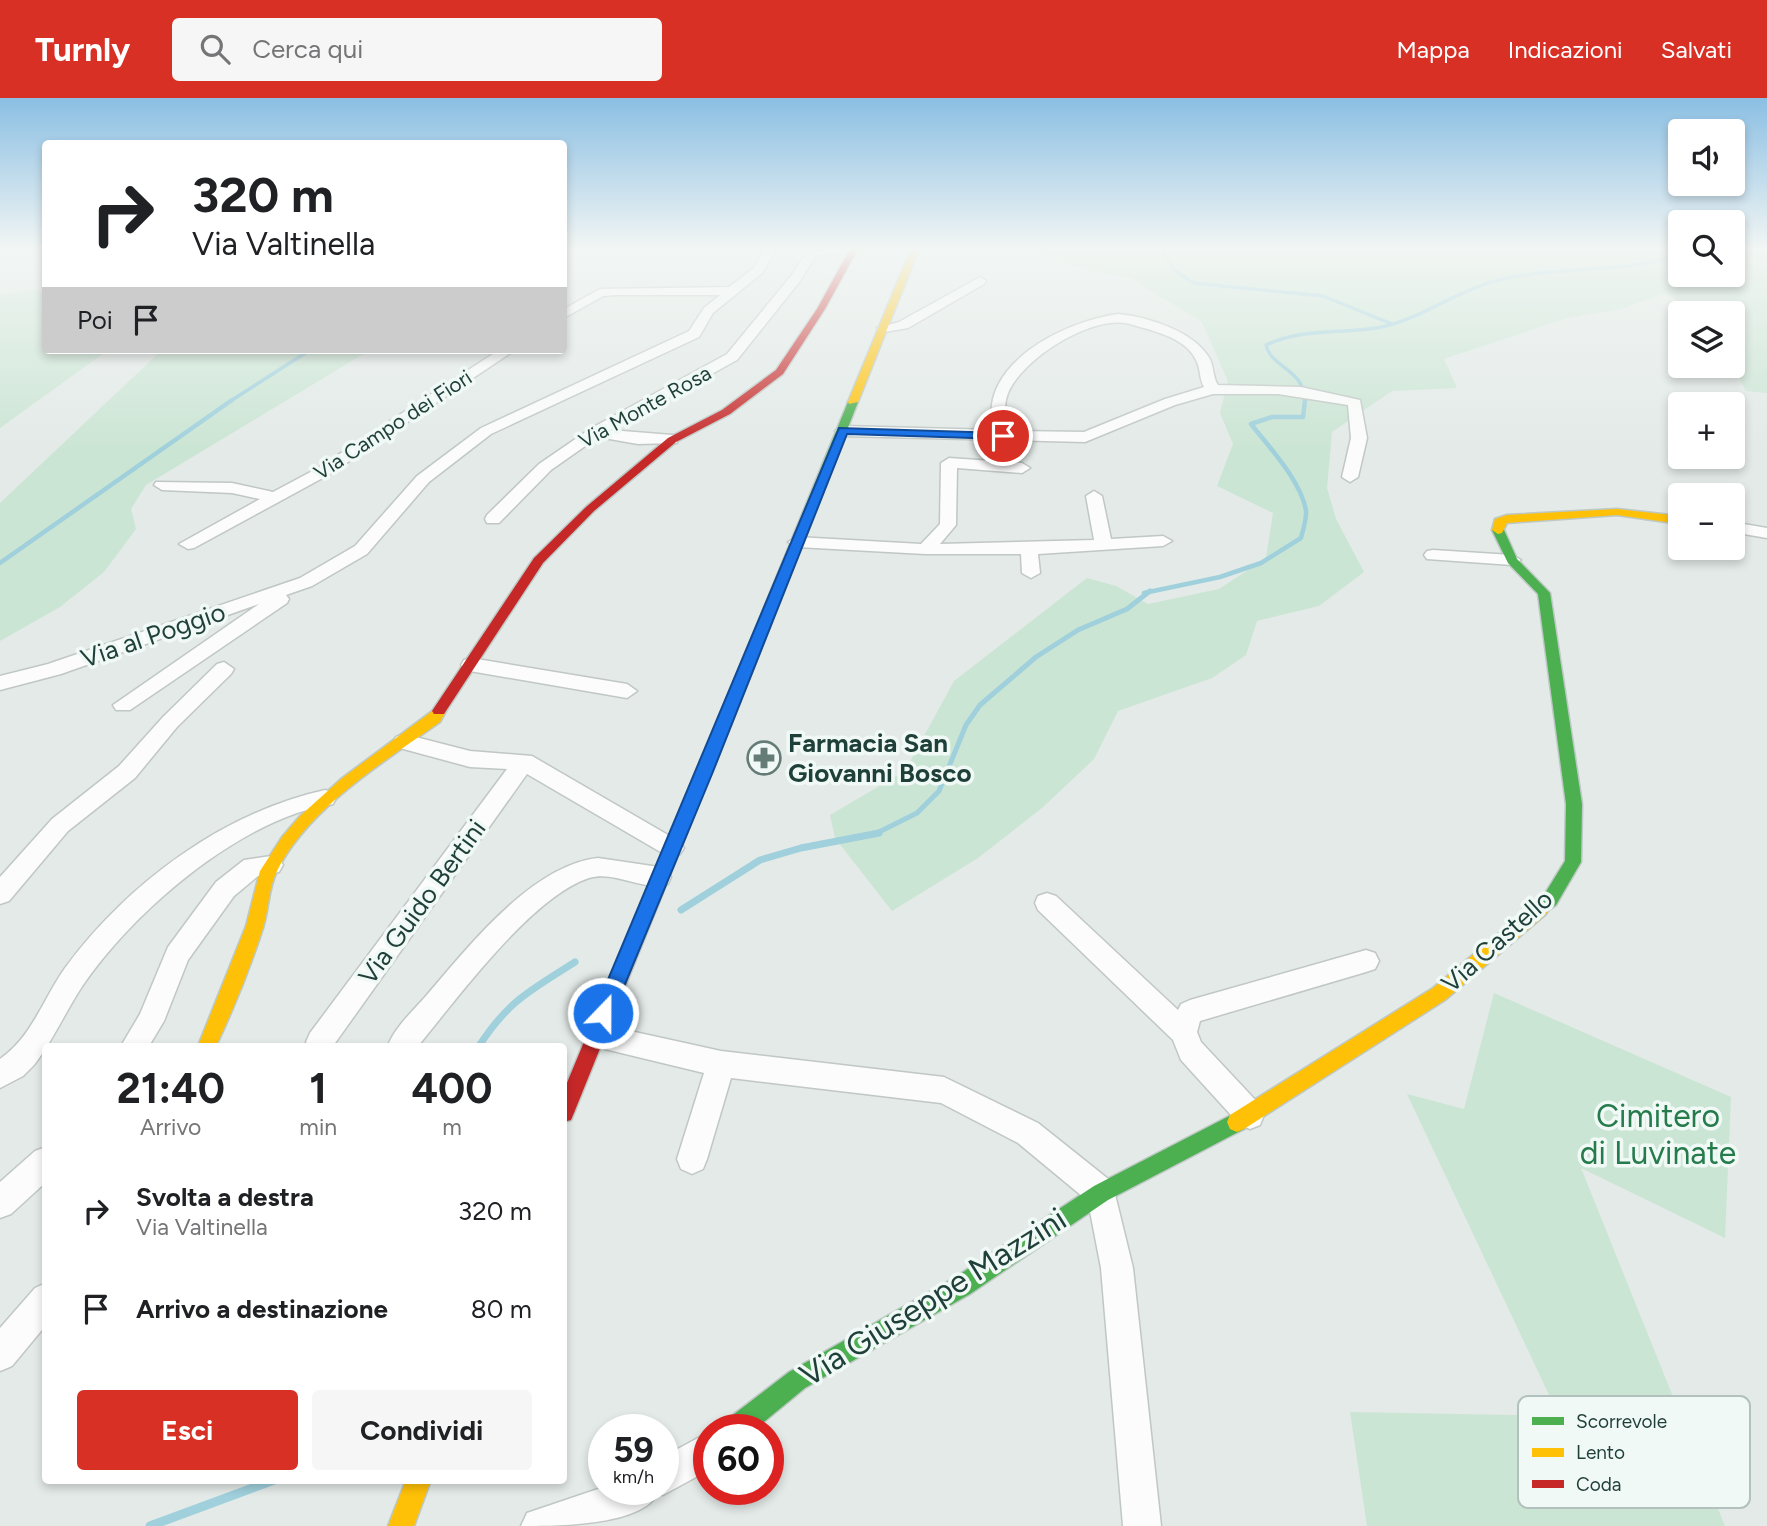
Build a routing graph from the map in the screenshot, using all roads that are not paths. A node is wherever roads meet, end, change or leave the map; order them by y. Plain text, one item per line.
1 (705, 316) edge
2 (766, 316) edge
3 (817, 316) edge
4 (889, 316) edge
5 (919, 316) edge
6 (884, 328) junction
7 (1156, 328) junction
8 (1135, 341) dead end
9 (502, 354) edge
10 (1215, 390) junction
11 (1319, 395) joint
12 (1373, 399) dead end
13 (1355, 403) junction
14 (843, 430) junction
15 (594, 432) junction
16 (1003, 436) junction
17 (672, 440) junction
18 (1022, 468) dead end
19 (1350, 477) dead end
20 (162, 485) dead end
21 (1094, 496) dead end
22 (276, 497) junction
23 (1668, 518) edge
24 (493, 519) dead end
25 (1745, 529) edge
26 (1767, 533) edge
27 (1163, 541) dead end
28 (797, 542) junction
29 (188, 544) dead end
30 (1103, 544) junction
31 (925, 549) junction
32 (1029, 549) junction
33 (1433, 555) dead end
34 (1512, 560) junction
35 (1031, 573) dead end
36 (306, 582) junction
37 (471, 665) junction
38 (224, 669) dead end
39 (0, 683) edge
40 (627, 691) dead end
41 (123, 705) dead end
42 (404, 742) junction
43 (524, 762) junction
44 (325, 798) junction
45 (671, 848) junction
46 (271, 865) junction
47 (659, 877) junction
48 (0, 894) edge
49 (1047, 904) dead end
50 (1366, 961) dead end
51 (1183, 1032) junction
52 (594, 1035) junction
53 (136, 1043) edge
54 (208, 1043) edge
55 (324, 1043) edge
56 (404, 1043) edge
57 (721, 1063) junction
58 (0, 1075) edge
59 (567, 1105) edge
60 (1250, 1115) junction
61 (692, 1159) dead end
62 (42, 1165) edge
63 (1101, 1193) junction
64 (0, 1203) edge
65 (42, 1304) edge
66 (0, 1354) edge
67 (754, 1414) edge
68 (417, 1484) edge
69 (605, 1505) edge
70 (401, 1526) edge
71 (540, 1526) edge
72 (1142, 1526) edge

1 - 36 street, Via al Poggio
2 - 15 street, Via Monte Rosa
3 - 17 street
4 - 6 street
5 - 6 street
6 - 14 street
7 - 8 street
7 - 10 street
7 - 16 street
9 - 22 street, Via Campo dei Fiori
10 - 11 street
10 - 16 street
11 - 13 street
12 - 13 street
13 - 19 street
14 - 16 street
14 - 28 street
15 - 17 street
15 - 24 street, Via Monte Rosa
17 - 37 street
18 - 31 street
20 - 22 street
21 - 30 street
22 - 29 street, Via Campo dei Fiori
23 - 34 street, Via Castello
25 - 26 street
27 - 30 street
28 - 31 street
28 - 45 street
30 - 32 street
31 - 32 street
32 - 35 street
33 - 34 street
34 - 60 street, Via Castello
36 - 39 street, Via al Poggio
36 - 41 street, Via al Poggio
37 - 40 street
37 - 42 street
38 - 48 street
42 - 43 street
42 - 44 street
43 - 45 street
43 - 55 street, Via Guido Bertini
44 - 46 street
44 - 58 street
45 - 47 street
46 - 53 street
46 - 54 street
47 - 52 street
47 - 56 street
49 - 51 street
50 - 51 street
51 - 60 street
52 - 57 street
52 - 59 street
57 - 61 street
57 - 63 street
60 - 63 street, Via Castello
62 - 64 street
63 - 67 street, Via Giuseppe Mazzini
63 - 72 street
65 - 66 street
68 - 70 street
69 - 71 street

